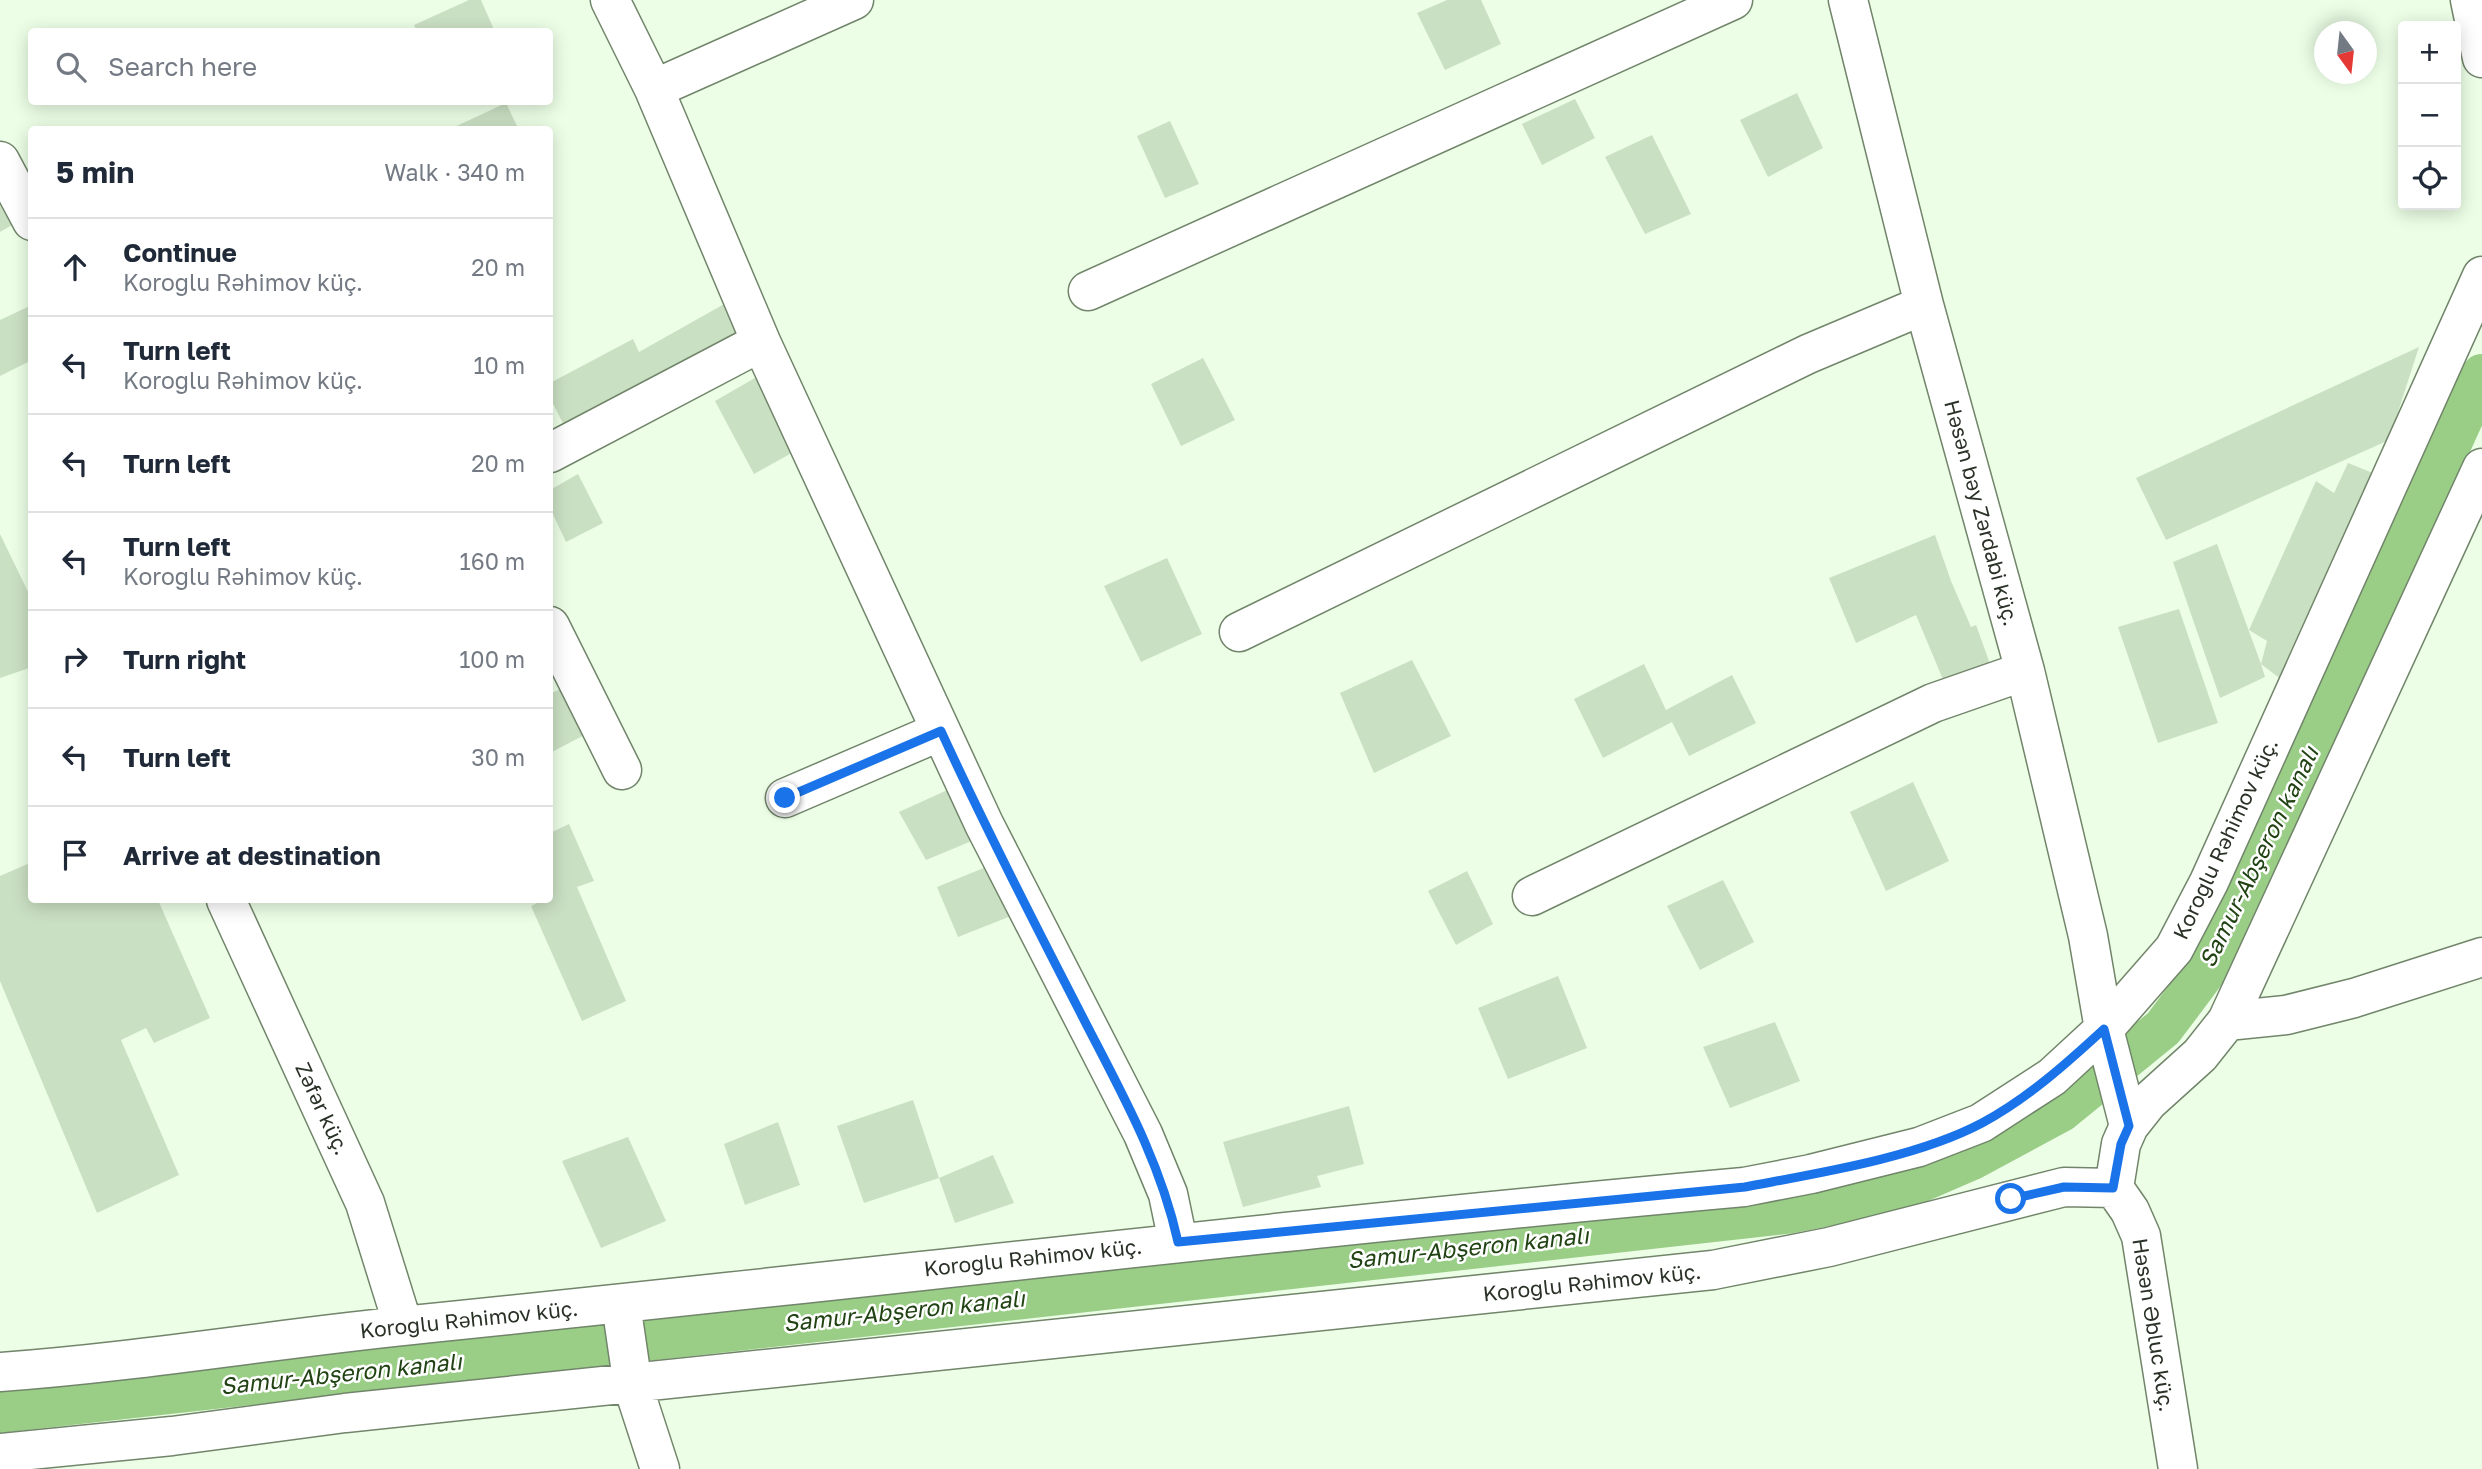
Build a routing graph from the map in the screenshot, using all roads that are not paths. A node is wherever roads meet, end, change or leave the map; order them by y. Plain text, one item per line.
1 (610, 0) edge
2 (854, 0) edge
3 (1733, 0) edge
4 (1848, 0) edge
5 (2470, 0) edge
6 (2482, 58) edge
7 (654, 89) junction
8 (0, 161) edge
9 (28, 214) edge
10 (2482, 276) edge
11 (1088, 291) dead end
12 (1924, 305) junction
13 (761, 342) junction
14 (553, 451) edge
15 (2482, 468) edge
16 (553, 632) edge
17 (1238, 632) dead end
18 (2025, 671) junction
19 (941, 731) junction
20 (622, 770) dead end
21 (785, 798) dead end
22 (1532, 896) dead end
23 (227, 903) edge
24 (2482, 957) edge
25 (2227, 1021) junction
26 (2104, 1029) junction
27 (2129, 1126) junction
28 (2113, 1188) junction
29 (1178, 1242) junction
30 (621, 1304) junction
31 (403, 1325) junction
32 (0, 1372) edge
33 (633, 1386) junction
34 (0, 1453) edge
35 (174, 1453) edge
36 (660, 1469) edge
37 (2178, 1469) edge

1 - 7 street
2 - 7 street
3 - 11 street
4 - 12 street, Həsən bəy Zərdabi küç.
5 - 6 street
7 - 13 street
8 - 9 street
10 - 26 street, Koroğlu Rəhimov küç.
12 - 17 street
12 - 18 street, Həsən bəy Zərdabi küç.
13 - 14 street
13 - 19 street
15 - 25 street
16 - 20 street
18 - 22 street
18 - 26 street, Həsən bəy Zərdabi küç.
19 - 21 street
19 - 29 street
23 - 31 street, Zəfər küç.
24 - 25 street
25 - 27 street
26 - 27 street, Həsən bəy Zərdabi küç.
26 - 29 street, Koroğlu Rəhimov küç.
27 - 28 street
28 - 33 street, Koroğlu Rəhimov küç.
28 - 37 street, Həsən Əbluc küç.
29 - 30 street, Koroğlu Rəhimov küç.
30 - 31 street, Koroğlu Rəhimov küç.
30 - 33 street
31 - 32 street, Koroğlu Rəhimov küç.
33 - 35 street, Koroğlu Rəhimov küç.
33 - 36 street
34 - 35 street, Koroğlu Rəhimov küç.

